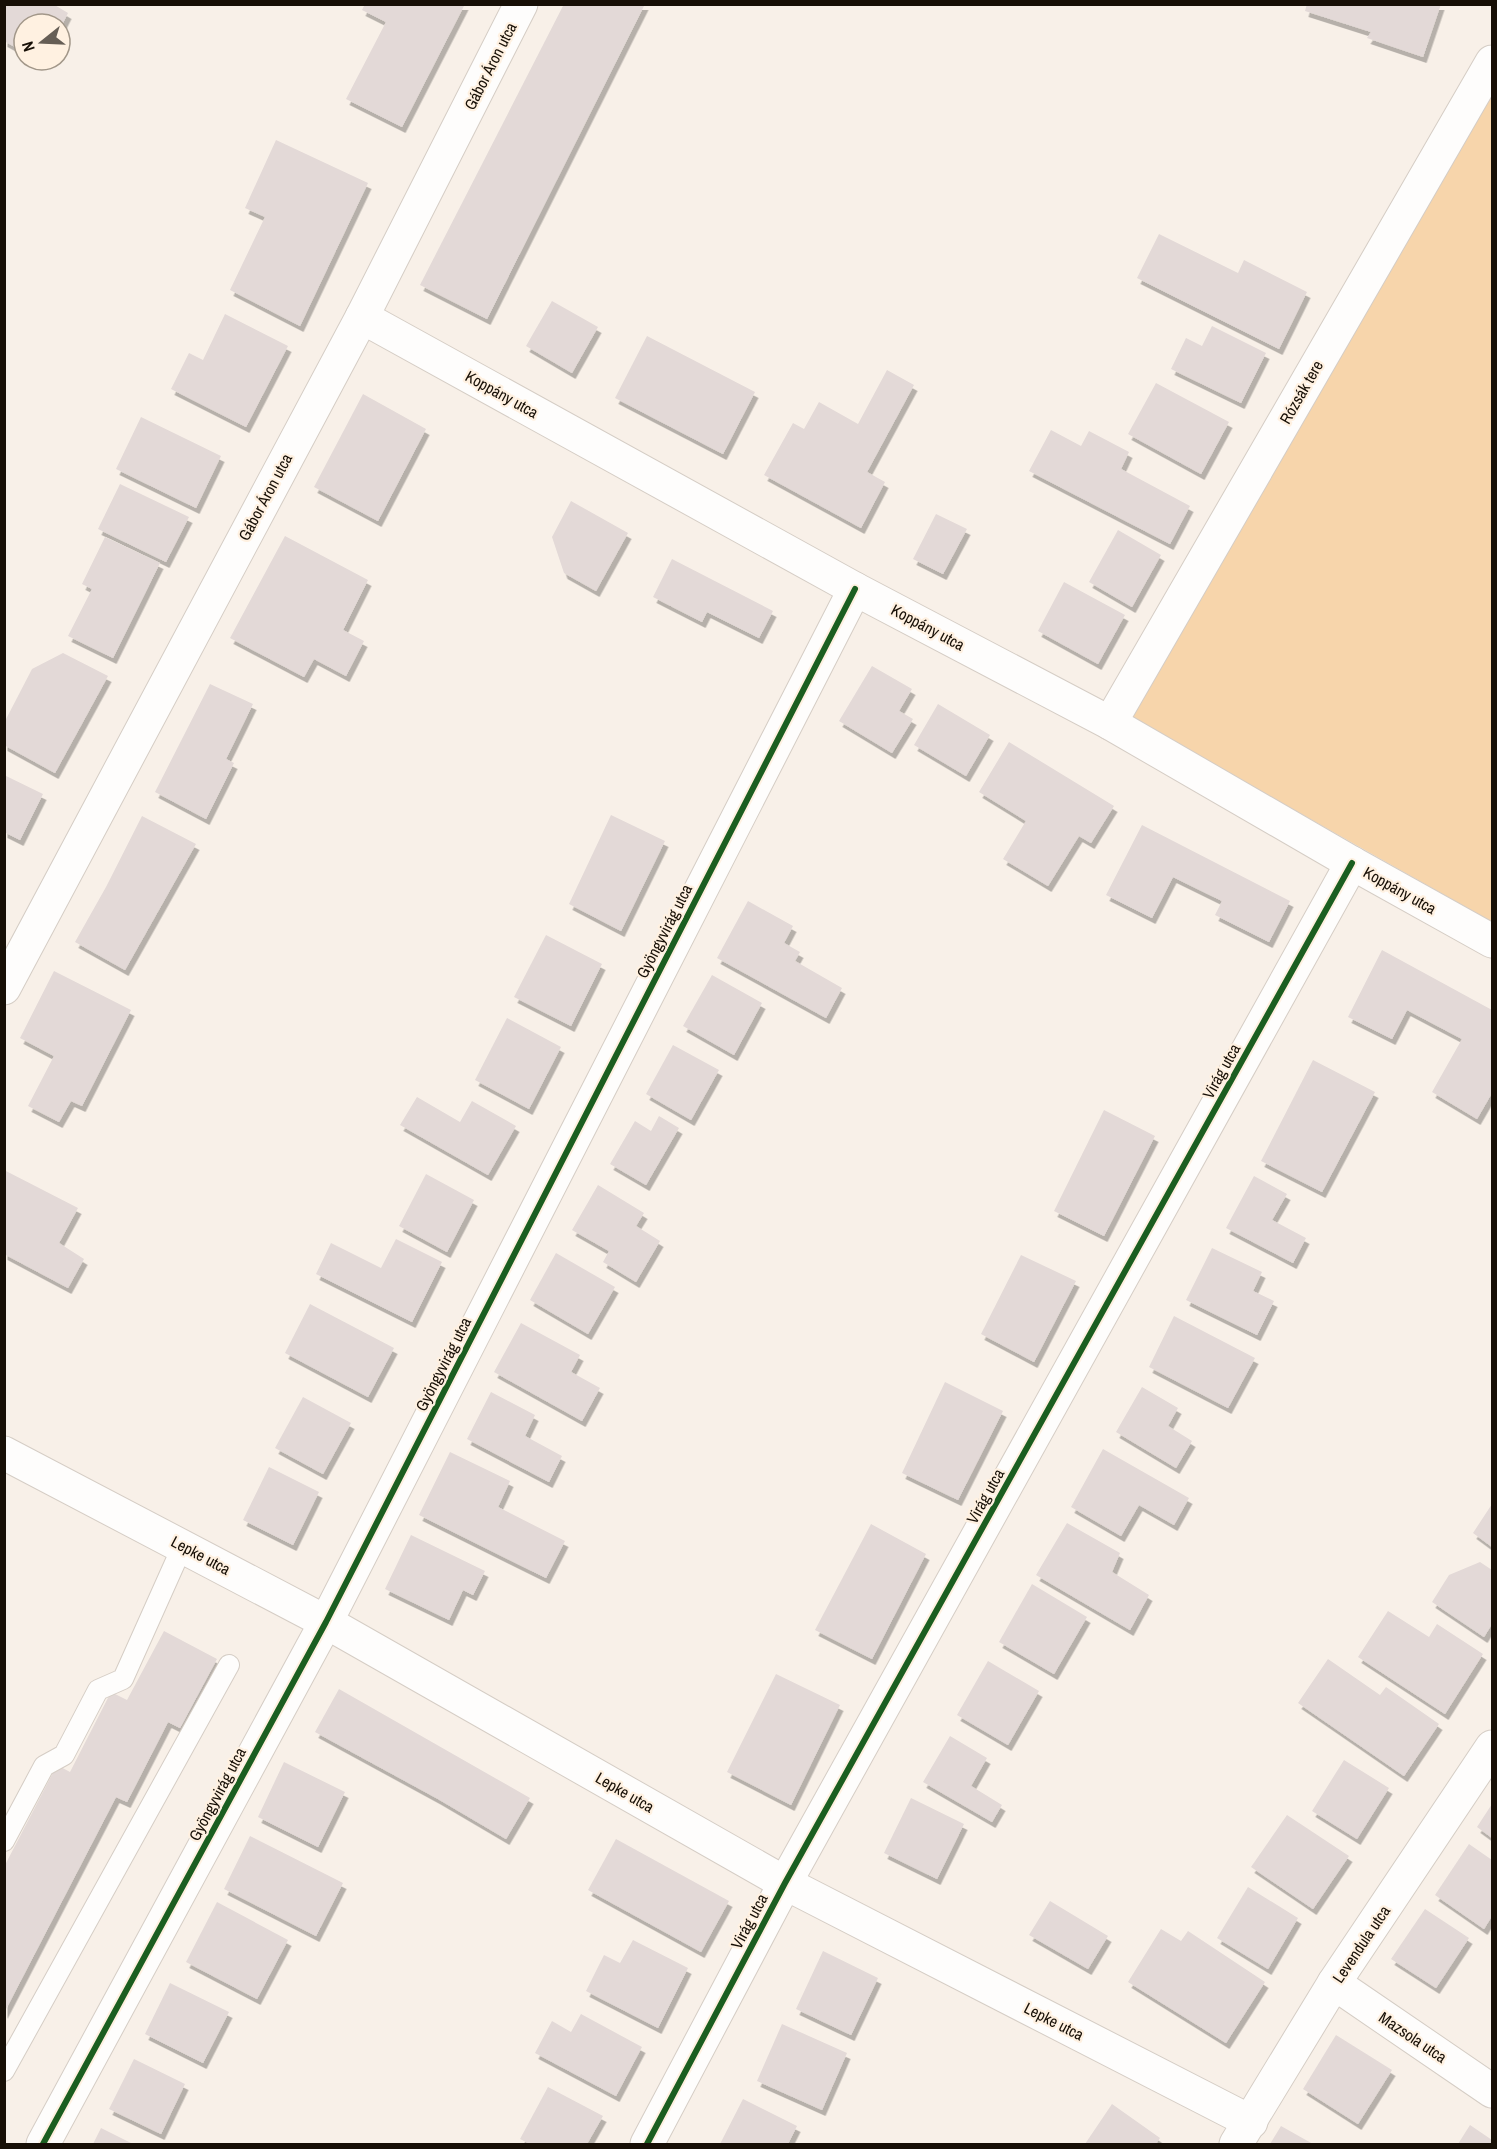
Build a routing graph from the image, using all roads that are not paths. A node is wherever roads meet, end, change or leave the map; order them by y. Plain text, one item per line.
1 (521, 4) edge
2 (1492, 62) edge
3 (362, 316) junction
4 (855, 589) junction
5 (1110, 723) junction
6 (1352, 863) junction
7 (1492, 941) edge
8 (4, 988) edge
9 (4, 1453) edge
10 (183, 1545) junction
11 (326, 1622) junction
12 (229, 1665) dead end
13 (1492, 1747) edge
14 (4, 1841) edge
15 (785, 1883) junction
16 (1334, 1983) junction
17 (4, 2071) edge
18 (1492, 2091) edge
19 (1244, 2133) edge
20 (43, 2145) edge
21 (647, 2145) edge

1 - 3 street, Gábor Áron utca
2 - 5 street, Rózsák tere
3 - 4 street, Koppány utca
3 - 8 street, Gábor Áron utca
4 - 5 street, Koppány utca
4 - 11 street, Gyöngyvirág utca
5 - 6 street, Koppány utca
6 - 7 street, Koppány utca
6 - 15 street, Virág utca
9 - 10 street, Lepke utca
10 - 11 street, Lepke utca
10 - 14 lane
11 - 15 street, Lepke utca
11 - 20 street, Gyöngyvirág utca
12 - 17 lane
13 - 16 street, Levendula utca
15 - 19 street, Lepke utca
15 - 21 street, Virág utca
16 - 18 street, Mazsola utca
16 - 19 street, Levendula utca

